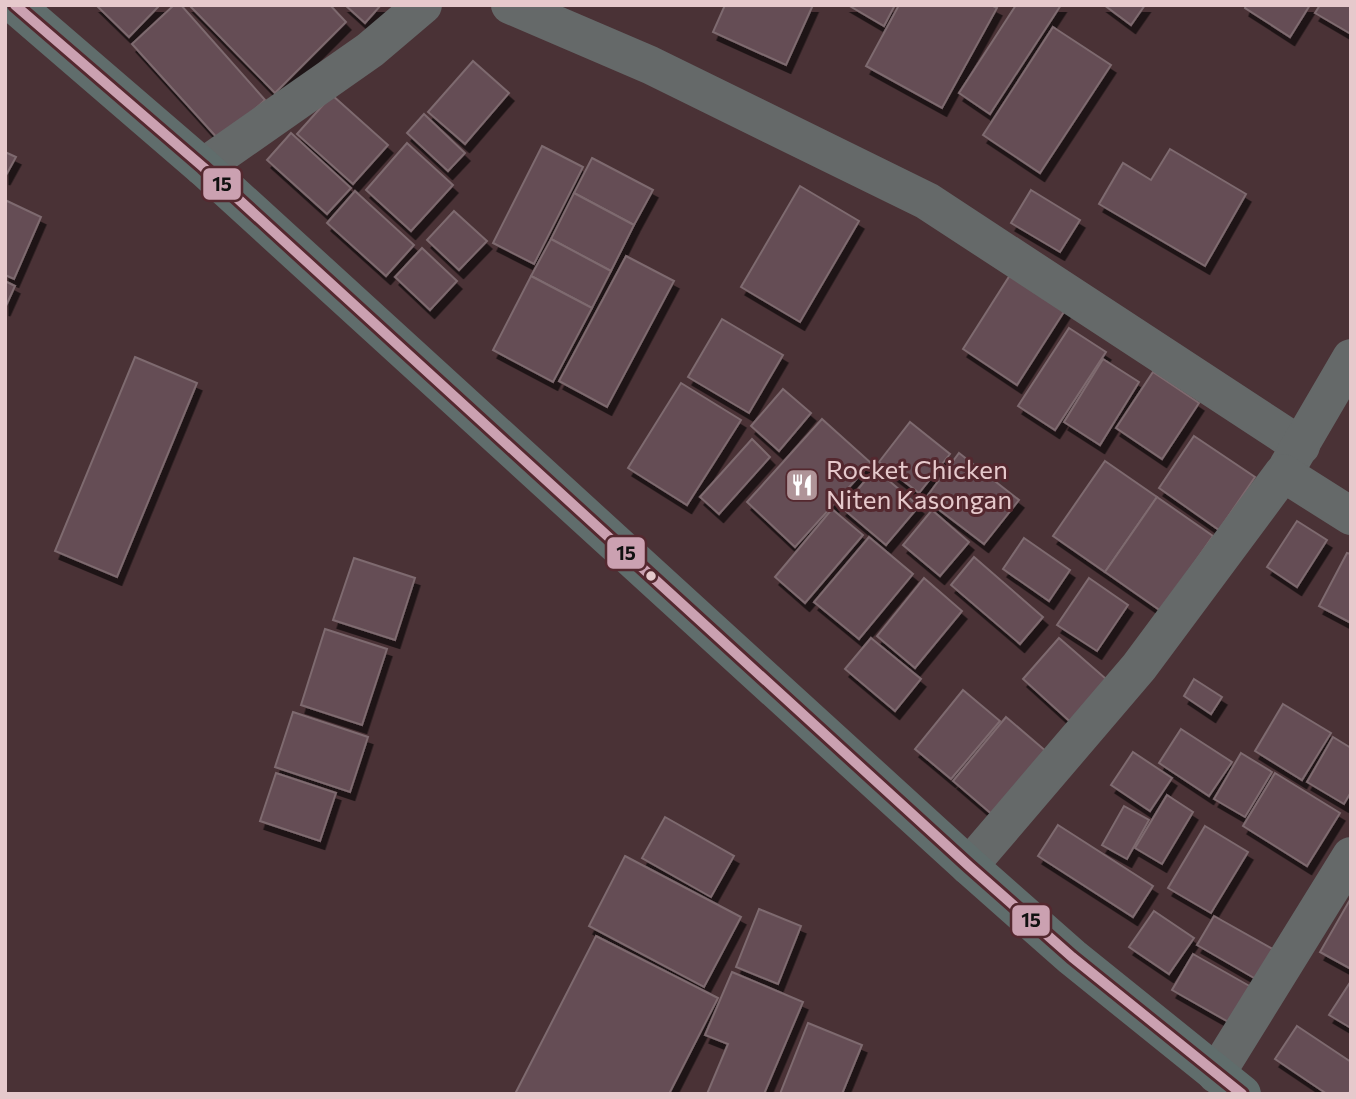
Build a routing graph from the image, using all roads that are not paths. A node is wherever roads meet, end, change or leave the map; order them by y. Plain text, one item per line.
1 (15, 5) edge
2 (423, 5) edge
3 (510, 5) edge
4 (203, 167) junction
5 (1351, 358) edge
6 (1292, 459) junction
7 (1351, 516) edge
8 (1351, 856) edge
9 (969, 866) junction
10 (1229, 1084) edge

1 - 4 main road
2 - 4 street
3 - 6 street
4 - 9 main road
5 - 6 street
6 - 7 street
6 - 9 street
8 - 10 street
9 - 10 main road

